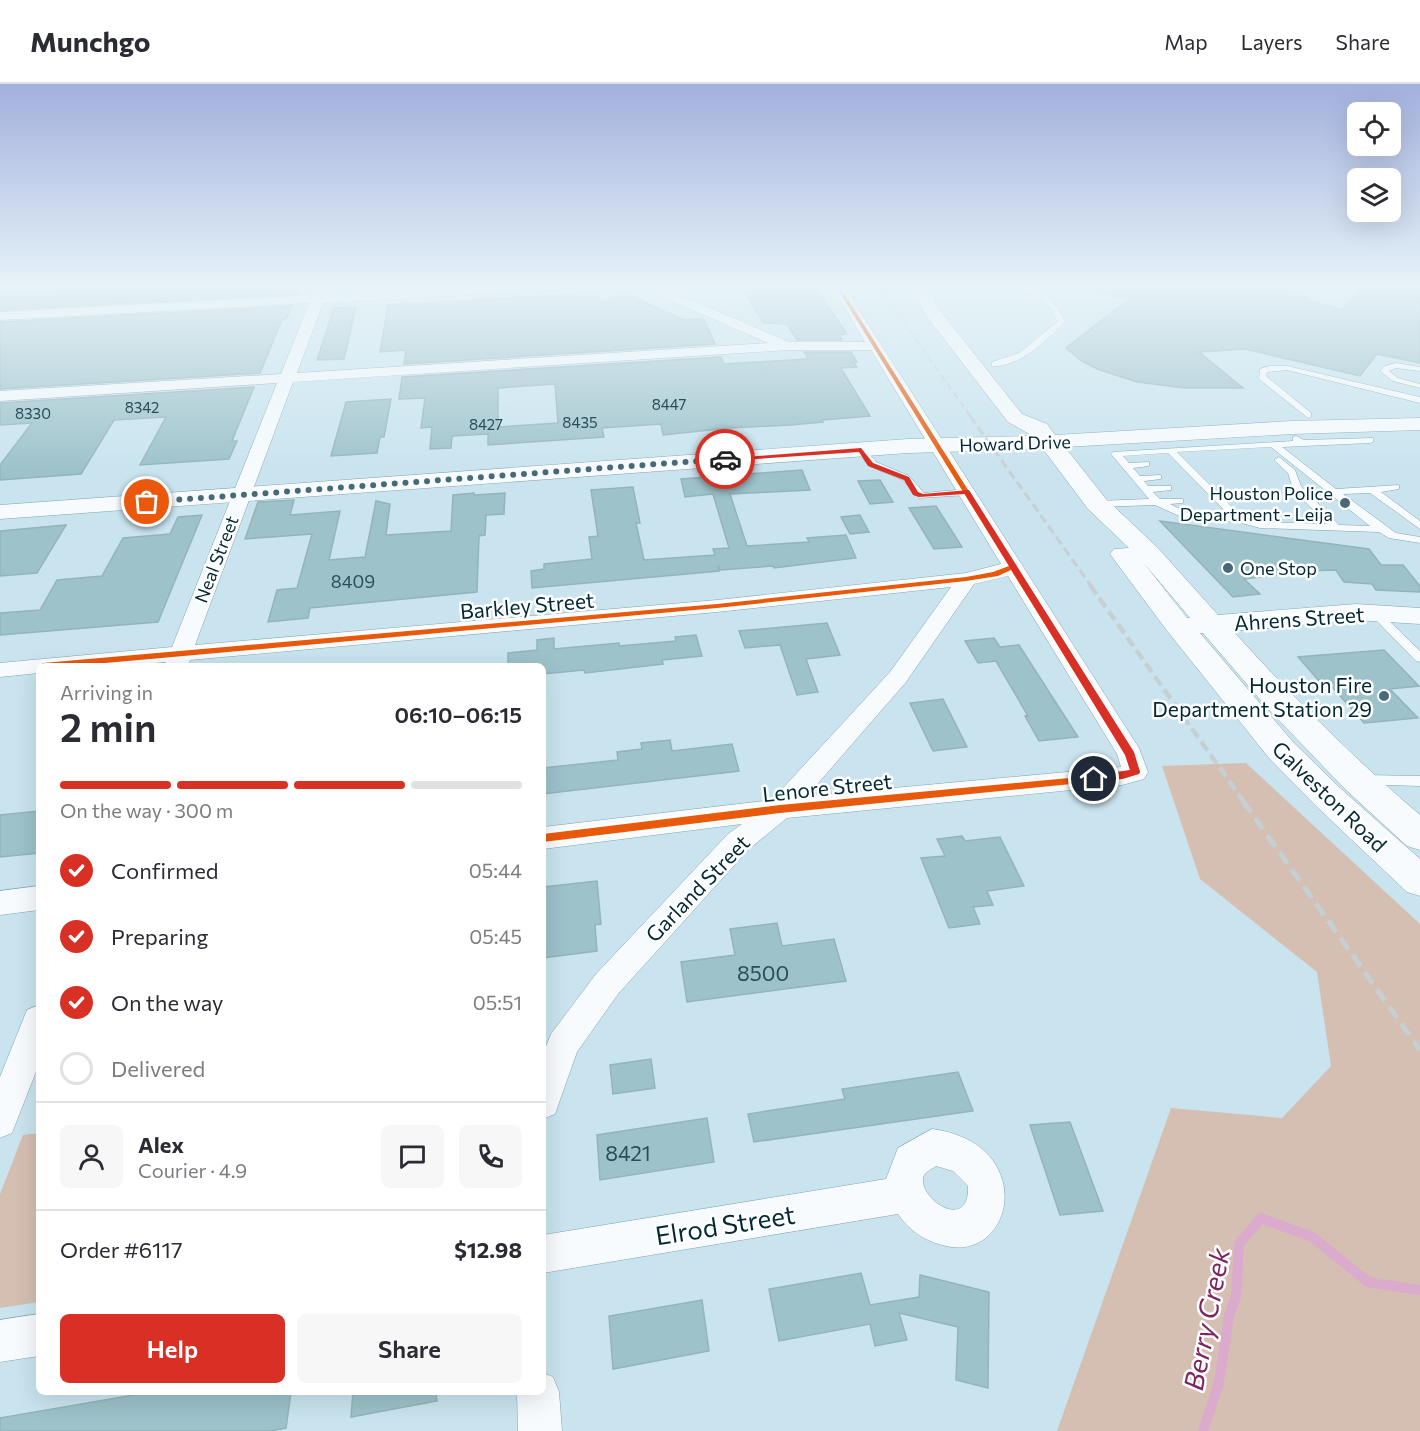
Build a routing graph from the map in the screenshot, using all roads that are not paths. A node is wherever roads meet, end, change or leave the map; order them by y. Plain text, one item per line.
1 (299, 348) edge
2 (760, 348) edge
3 (875, 348) edge
4 (969, 348) edge
5 (975, 348) edge
6 (1028, 348) edge
7 (995, 364) junction
8 (1420, 369) edge
9 (287, 379) junction
10 (1420, 386) edge
11 (1017, 390) dead end
12 (0, 396) edge
13 (1420, 400) edge
14 (1031, 408) dead end
15 (1420, 413) edge
16 (1308, 415) junction
17 (1420, 424) edge
18 (1272, 434) junction
19 (1044, 436) junction
20 (1153, 436) junction
21 (935, 440) junction
22 (1370, 440) dead end
23 (1302, 443) junction
24 (861, 450) junction
25 (1170, 450) junction
26 (1146, 464) dead end
27 (1125, 465) junction
28 (523, 467) junction
29 (1158, 477) dead end
30 (1136, 478) junction
31 (1396, 487) dead end
32 (244, 488) junction
33 (1168, 488) dead end
34 (1145, 489) junction
35 (1372, 490) junction
36 (967, 492) junction
37 (1334, 492) junction
38 (0, 499) edge
39 (80, 500) junction
40 (1180, 501) dead end
41 (1157, 502) junction
42 (1097, 504) junction
43 (0, 512) edge
44 (1238, 519) junction
45 (1420, 526) edge
46 (1337, 528) junction
47 (1381, 529) junction
48 (1420, 540) edge
49 (1012, 567) junction
50 (966, 579) junction
51 (1375, 613) junction
52 (1420, 616) edge
53 (1209, 625) junction
54 (1178, 626) junction
55 (1420, 658) edge
56 (178, 660) edge
57 (110, 663) edge
58 (36, 666) edge
59 (0, 670) edge
60 (1281, 704) junction
61 (1245, 708) junction
62 (1356, 779) junction
63 (1420, 782) edge
64 (780, 809) junction
65 (1416, 832) edge
66 (546, 838) edge
67 (1420, 881) edge
68 (36, 898) edge
69 (0, 903) edge
70 (36, 1028) edge
71 (546, 1093) edge
72 (0, 1121) edge
73 (907, 1194) dead end
74 (546, 1254) edge
75 (36, 1335) edge
76 (0, 1341) edge
77 (538, 1395) edge
78 (540, 1431) edge

1 - 9 street, Neal Street
2 - 9 street
3 - 21 street
4 - 19 main road, Galveston Road
5 - 7 main road, Galveston Road
6 - 7 lane
7 - 11 main road, Galveston Road
8 - 10 lane
9 - 12 street
9 - 32 street, Neal Street
13 - 16 lane
14 - 19 main road, Galveston Road
15 - 16 main road, Howard Drive
16 - 18 main road, Howard Drive
17 - 18 main road, Howard Drive
18 - 19 main road, Howard Drive
18 - 20 main road, Howard Drive
18 - 23 lane
18 - 23 lane
18 - 25 lane
18 - 37 lane
18 - 46 lane
19 - 20 main road, Howard Drive
19 - 21 main road, Howard Drive
19 - 42 main road, Galveston Road
20 - 25 lane
21 - 24 main road, Howard Drive
21 - 28 main road, Howard Drive
21 - 36 street
22 - 23 lane
24 - 28 main road, Howard Drive
24 - 36 lane
25 - 27 lane
25 - 44 lane
26 - 27 lane
27 - 30 lane
28 - 32 main road, Howard Drive
29 - 30 lane
30 - 34 lane
31 - 35 lane
32 - 39 main road, Howard Drive
32 - 56 street, Neal Street
33 - 34 lane
34 - 41 lane
35 - 37 lane
35 - 45 lane
36 - 49 street
37 - 47 lane
38 - 39 main road, Howard Drive
39 - 43 main road, Howard Drive
40 - 41 lane
41 - 42 lane
41 - 44 lane
42 - 53 main road, Galveston Road
42 - 54 main road, Galveston Road
44 - 46 lane
46 - 47 lane
47 - 48 lane
49 - 50 street, Barkley Street
49 - 64 street, Lenore Street
50 - 56 street, Barkley Street
50 - 64 street, Garland Street
51 - 52 main road, Ahrens Street
51 - 53 main road, Ahrens Street
51 - 55 lane
53 - 54 main road, Ahrens Street
53 - 60 main road, Galveston Road
54 - 61 main road, Galveston Road
56 - 57 street, Barkley Street
58 - 59 street, Barkley Street
60 - 61 main road
60 - 62 main road, Galveston Road
61 - 67 main road, Galveston Road
62 - 63 lane
62 - 65 main road, Galveston Road
64 - 66 street, Lenore Street
64 - 71 street, Garland Street
68 - 69 street
70 - 72 street
73 - 74 street, Elrod Street
75 - 76 street
77 - 78 street

